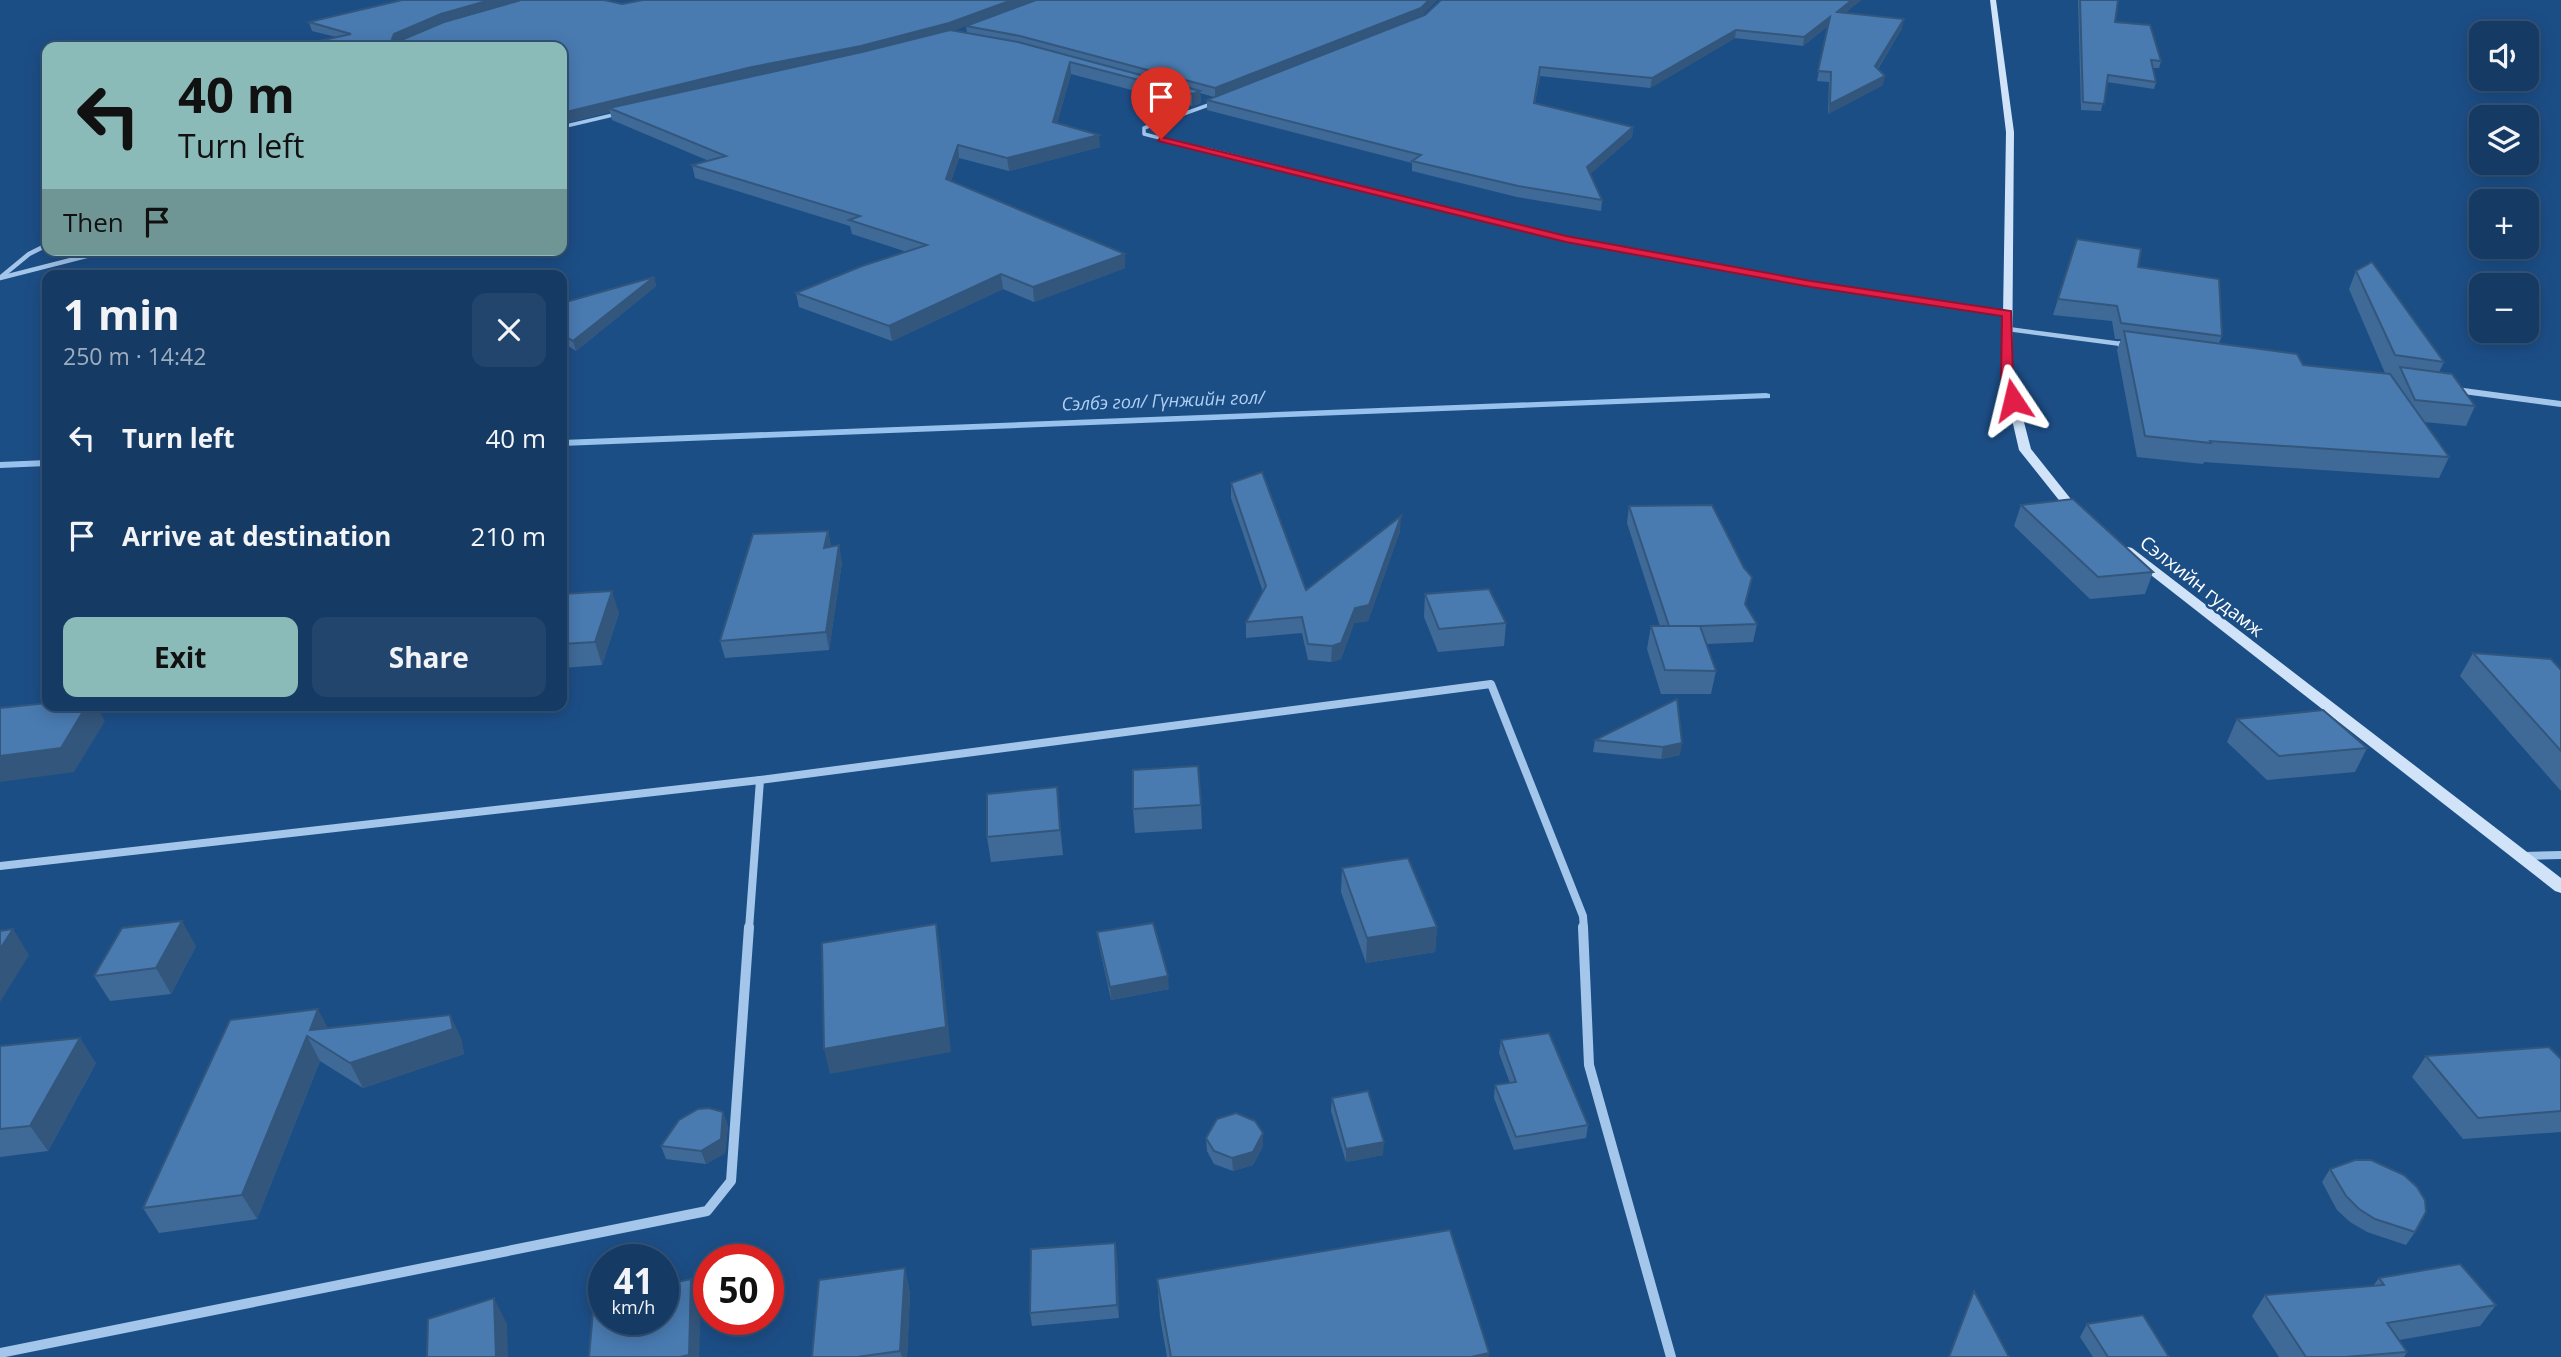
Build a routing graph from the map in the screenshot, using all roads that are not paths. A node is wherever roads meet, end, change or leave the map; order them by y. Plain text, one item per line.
1 (1993, 0) edge
2 (1206, 100) edge
3 (629, 111) edge
4 (567, 126) edge
5 (42, 248) edge
6 (86, 256) edge
7 (0, 278) edge
8 (2008, 313) junction
9 (2008, 330) junction
10 (2137, 346) edge
11 (2454, 390) edge
12 (2561, 404) edge
13 (2091, 522) edge
14 (2123, 547) edge
15 (760, 780) junction
16 (2561, 855) edge
17 (2521, 856) junction
18 (0, 866) edge
19 (2561, 887) edge
20 (0, 1353) edge
21 (1671, 1357) edge

1 - 8 main road
2 - 8 street
3 - 4 street
5 - 7 street
6 - 7 street
8 - 9 main road
9 - 10 street
9 - 13 main road
11 - 12 street
14 - 17 main road, Сэлхийн гудамж
15 - 18 street
15 - 20 street
15 - 21 street
16 - 17 street
17 - 19 main road, Сэлхийн гудамж

